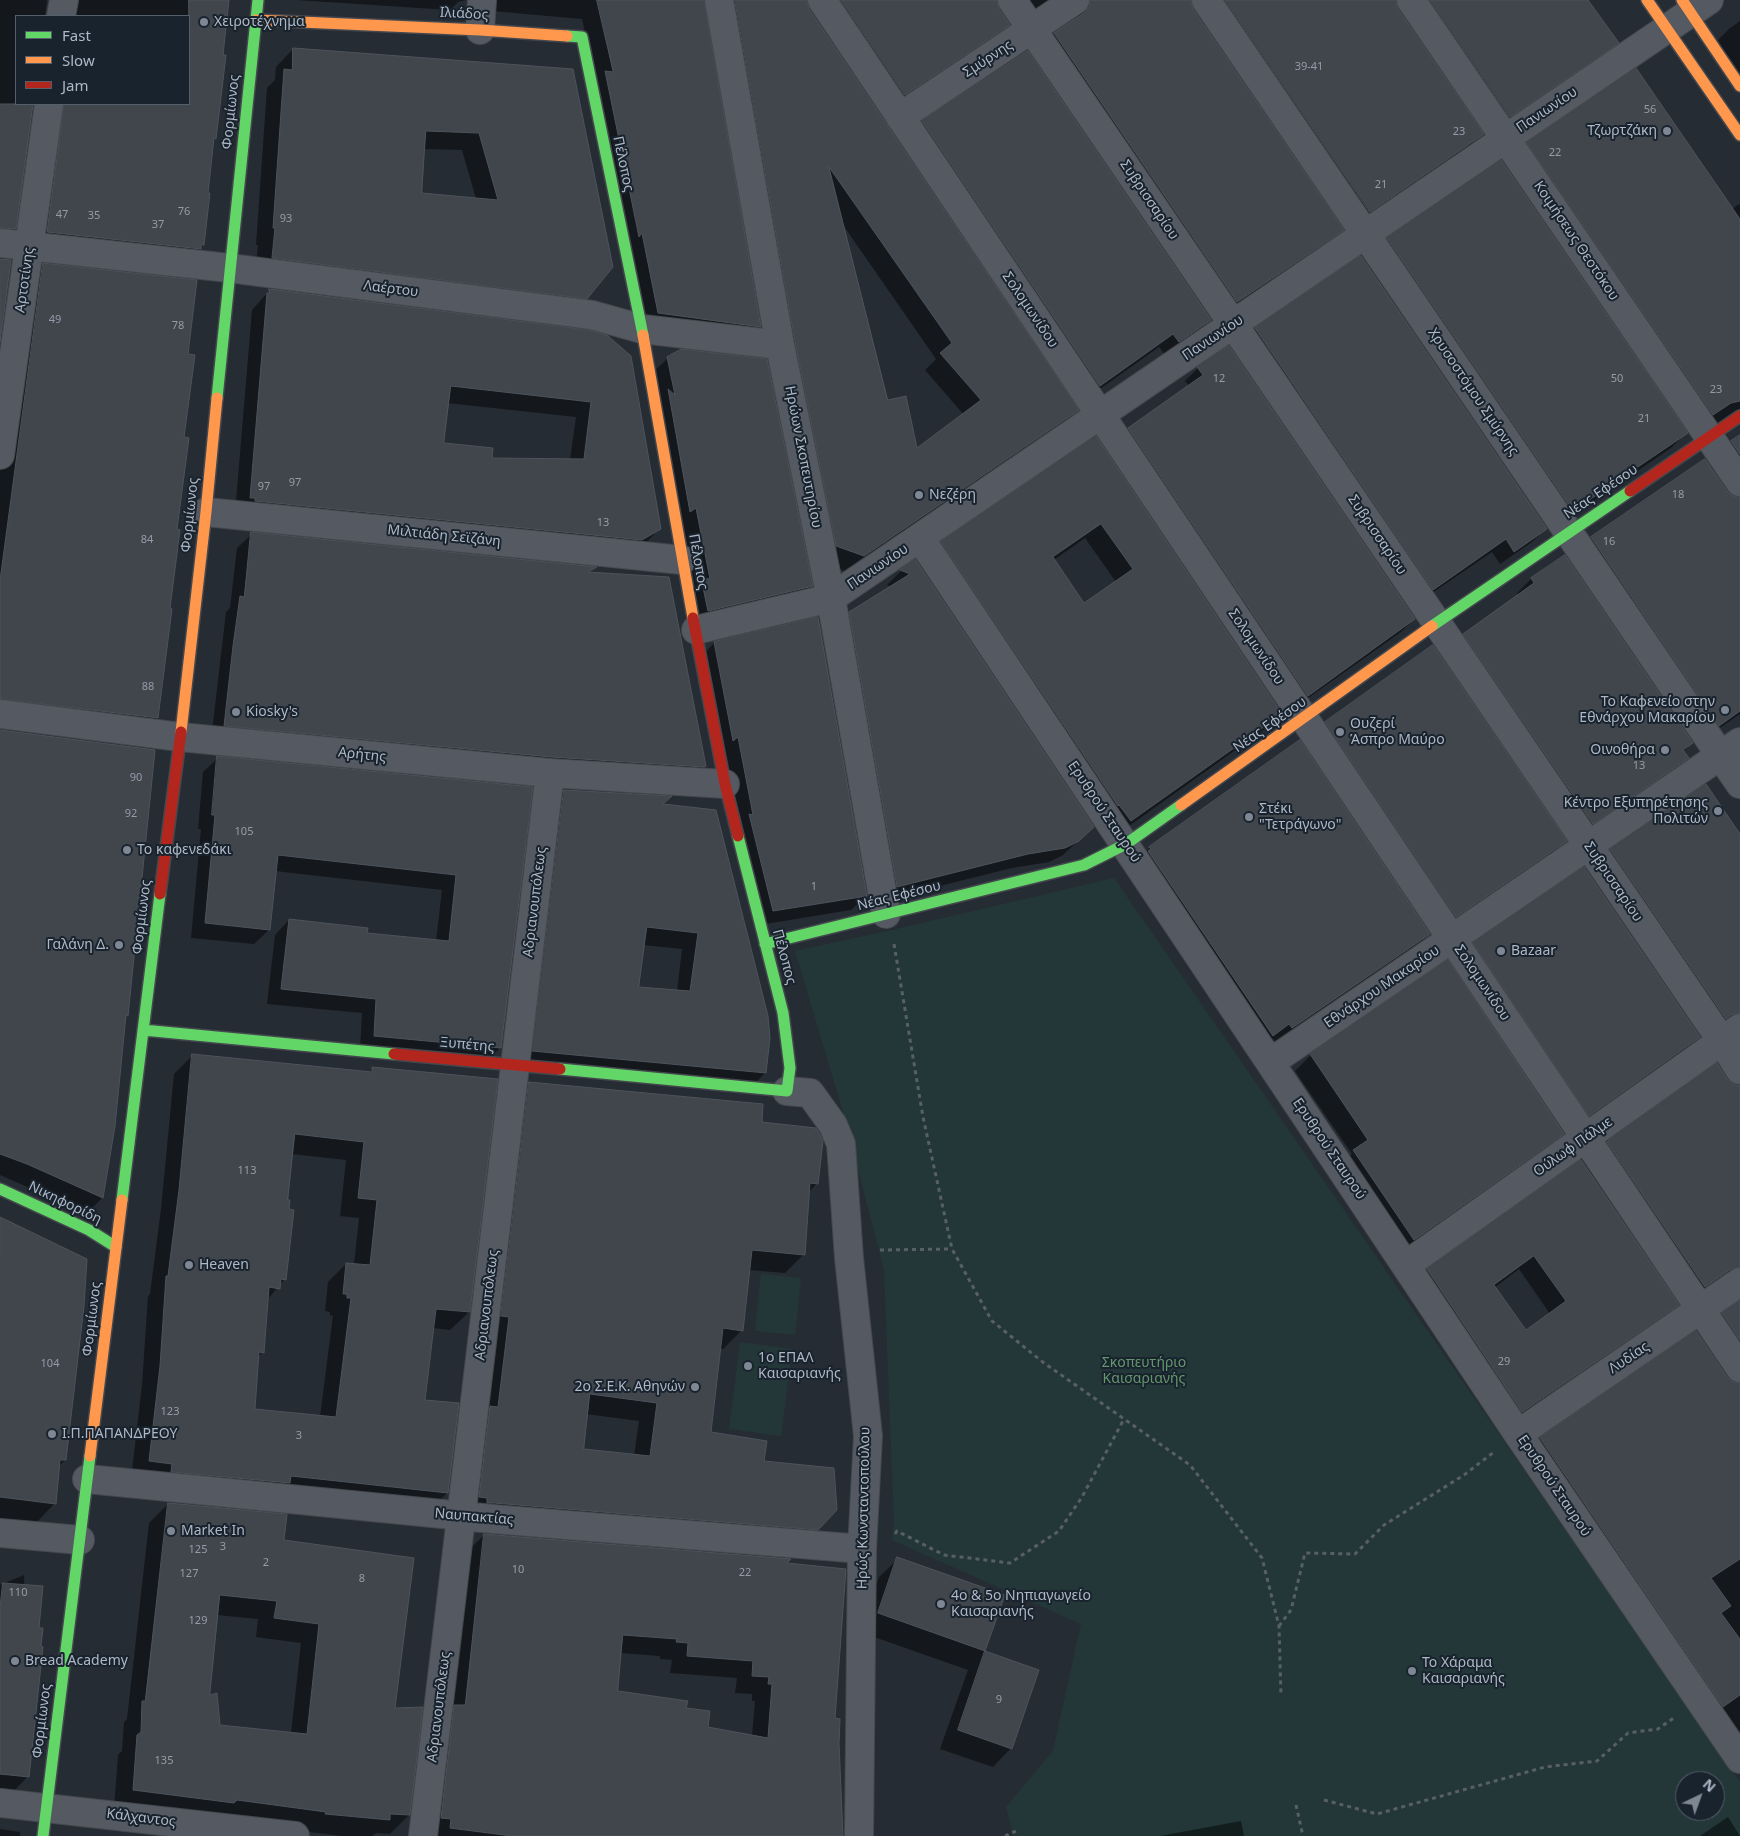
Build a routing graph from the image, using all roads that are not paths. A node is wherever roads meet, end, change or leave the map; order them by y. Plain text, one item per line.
1 (64, 0) edge
2 (258, 0) edge
3 (482, 0) edge
4 (719, 0) edge
5 (822, 0) edge
6 (1012, 0) edge
7 (1075, 0) edge
8 (1206, 0) edge
9 (1411, 0) edge
10 (1647, 0) edge
11 (1694, 4) edge
12 (61, 15) edge
13 (256, 20) junction
14 (1667, 29) junction
15 (480, 30) junction
16 (1033, 30) junction
17 (582, 37) joint
18 (1740, 86) edge
19 (49, 105) edge
20 (900, 117) junction
21 (1740, 135) edge
22 (1506, 139) junction
23 (1366, 234) junction
24 (0, 243) edge
25 (29, 246) junction
26 (229, 268) junction
27 (1233, 324) junction
28 (642, 329) junction
29 (780, 345) junction
30 (1101, 415) junction
31 (1740, 416) edge
32 (1710, 437) junction
33 (0, 455) edge
34 (1740, 482) edge
35 (206, 512) junction
36 (1569, 532) junction
37 (920, 538) junction
38 (682, 560) junction
39 (832, 598) junction
40 (1437, 623) junction
41 (696, 630) junction
42 (0, 714) edge
43 (1304, 719) junction
44 (180, 737) junction
45 (1730, 748) edge
46 (550, 773) junction
47 (725, 784) junction
48 (1740, 784) edge
49 (1126, 844) junction
50 (1588, 845) junction
51 (886, 914) junction
52 (1452, 938) junction
53 (764, 944) junction
54 (143, 1030) junction
55 (1731, 1035) edge
56 (1271, 1062) junction
57 (516, 1064) junction
58 (1740, 1070) edge
59 (787, 1091) junction
60 (1586, 1138) junction
61 (0, 1189) edge
62 (116, 1247) junction
63 (1406, 1265) junction
64 (1740, 1282) edge
65 (1701, 1310) junction
66 (1740, 1368) edge
67 (1518, 1434) junction
68 (87, 1479) junction
69 (461, 1516) junction
70 (0, 1533) edge
71 (80, 1540) junction
72 (862, 1549) junction
73 (1731, 1726) edge
74 (1740, 1758) edge
75 (0, 1803) edge
76 (46, 1807) junction
77 (43, 1836) edge
78 (295, 1836) edge
79 (423, 1836) edge
80 (859, 1836) edge

1 - 12 street
2 - 13 street, Φορμίωνος
3 - 15 street
4 - 29 street, Ηρώων Σκοπευτηρίου
5 - 20 street, Σολομωνίδου
6 - 16 street, Συβρισσαρίου
7 - 16 street, Σμύρνης
8 - 23 street, Χρυσοστόμου Σμύρνης
9 - 22 street, Κοιμήσεως Θεοτόκου
10 - 14 street
11 - 14 street, Πανιωνίου
11 - 18 street
13 - 15 street, Ιλιάδος
13 - 26 street, Φορμίωνος
14 - 21 street
14 - 22 street, Πανιωνίου
15 - 17 street, Ιλιάδος
16 - 20 street, Σμύρνης
16 - 27 street, Συβρισσαρίου
17 - 28 street, Πέλοπος
19 - 25 street, Αρτοτίνης
20 - 30 street, Σολομωνίδου
22 - 23 street, Πανιωνίου
22 - 32 street, Κοιμήσεως Θεοτόκου
23 - 27 street, Πανιωνίου
23 - 36 street, Χρυσοστόμου Σμύρνης
24 - 25 street, Λαέρτου
25 - 26 street, Λαέρτου
25 - 33 street, Αρτοτίνης
26 - 28 street, Λαέρτου
26 - 35 street, Φορμίωνος
27 - 30 street, Πανιωνίου
27 - 40 street, Συβρισσαρίου
28 - 29 street, Λαέρτου
28 - 38 street, Πέλοπος
29 - 39 street, Ηρώων Σκοπευτηρίου
30 - 37 street, Πανιωνίου
30 - 43 street, Σολομωνίδου
31 - 32 street, Νέας Εφέσου
32 - 34 street, Κοιμήσεως Θεοτόκου
32 - 36 street, Νέας Εφέσου
35 - 38 street, Μιλτιάδη Σεϊζάνη
35 - 44 street, Φορμίωνος
36 - 40 street, Νέας Εφέσου
36 - 45 street, Χρυσοστόμου Σμύρνης
37 - 39 street, Πανιωνίου
37 - 49 street, Ερυθρού Σταυρού
38 - 41 street, Πέλοπος
39 - 41 street, Πανιωνίου
39 - 51 street, Ηρώων Σκοπευτηρίου
40 - 43 street, Νέας Εφέσου
40 - 50 street, Συβρισσαρίου
41 - 47 street, Πέλοπος
42 - 44 street, Αρήτης
43 - 49 street, Νέας Εφέσου
43 - 52 street, Σολομωνίδου
44 - 46 street, Αρήτης
44 - 54 street, Φορμίωνος
45 - 48 street, Χρυσοστόμου Σμύρνης
45 - 50 street, Εθνάρχου Μακαρίου
46 - 47 street, Αρήτης
46 - 57 street, Αδριανουπόλεως
47 - 53 street, Πέλοπος
49 - 51 street, Νέας Εφέσου
49 - 56 street, Ερυθρού Σταυρού
50 - 52 street, Εθνάρχου Μακαρίου
50 - 55 street, Συβρισσαρίου
51 - 53 street, Νέας Εφέσου
52 - 56 street, Εθνάρχου Μακαρίου
52 - 60 street, Σολομωνίδου
53 - 59 street, Πέλοπος
54 - 57 street, Ξυπέτης
54 - 62 street, Φορμίωνος
55 - 58 street, Συβρισσαρίου
55 - 60 street, Ούλωφ Πάλμε
56 - 63 street, Ερυθρού Σταυρού
57 - 59 street, Ξυπέτης
57 - 69 street, Αδριανουπόλεως
59 - 72 street, Ηρώς Κωνσταντοπούλου
60 - 63 street, Ούλωφ Πάλμε
60 - 65 street, Σολομωνίδου
61 - 62 street, Νικηφορίδη
62 - 68 street, Φορμίωνος
63 - 67 street, Ερυθρού Σταυρού
64 - 65 street, Λυδίας
65 - 66 street, Σολομωνίδου
65 - 67 street, Λυδίας
67 - 73 street, Ερυθρού Σταυρού
68 - 69 street, Ναυπακτίας
68 - 71 street, Φορμίωνος
69 - 72 street, Ναυπακτίας
69 - 79 street, Αδριανουπόλεως
70 - 71 street
71 - 76 street, Φορμίωνος
72 - 80 street, Ηρώς Κωνσταντοπούλου
73 - 74 street, Ερυθρού Σταυρού
75 - 76 street, Κάλχαντος
76 - 77 street, Φορμίωνος
76 - 78 street, Κάλχαντος

